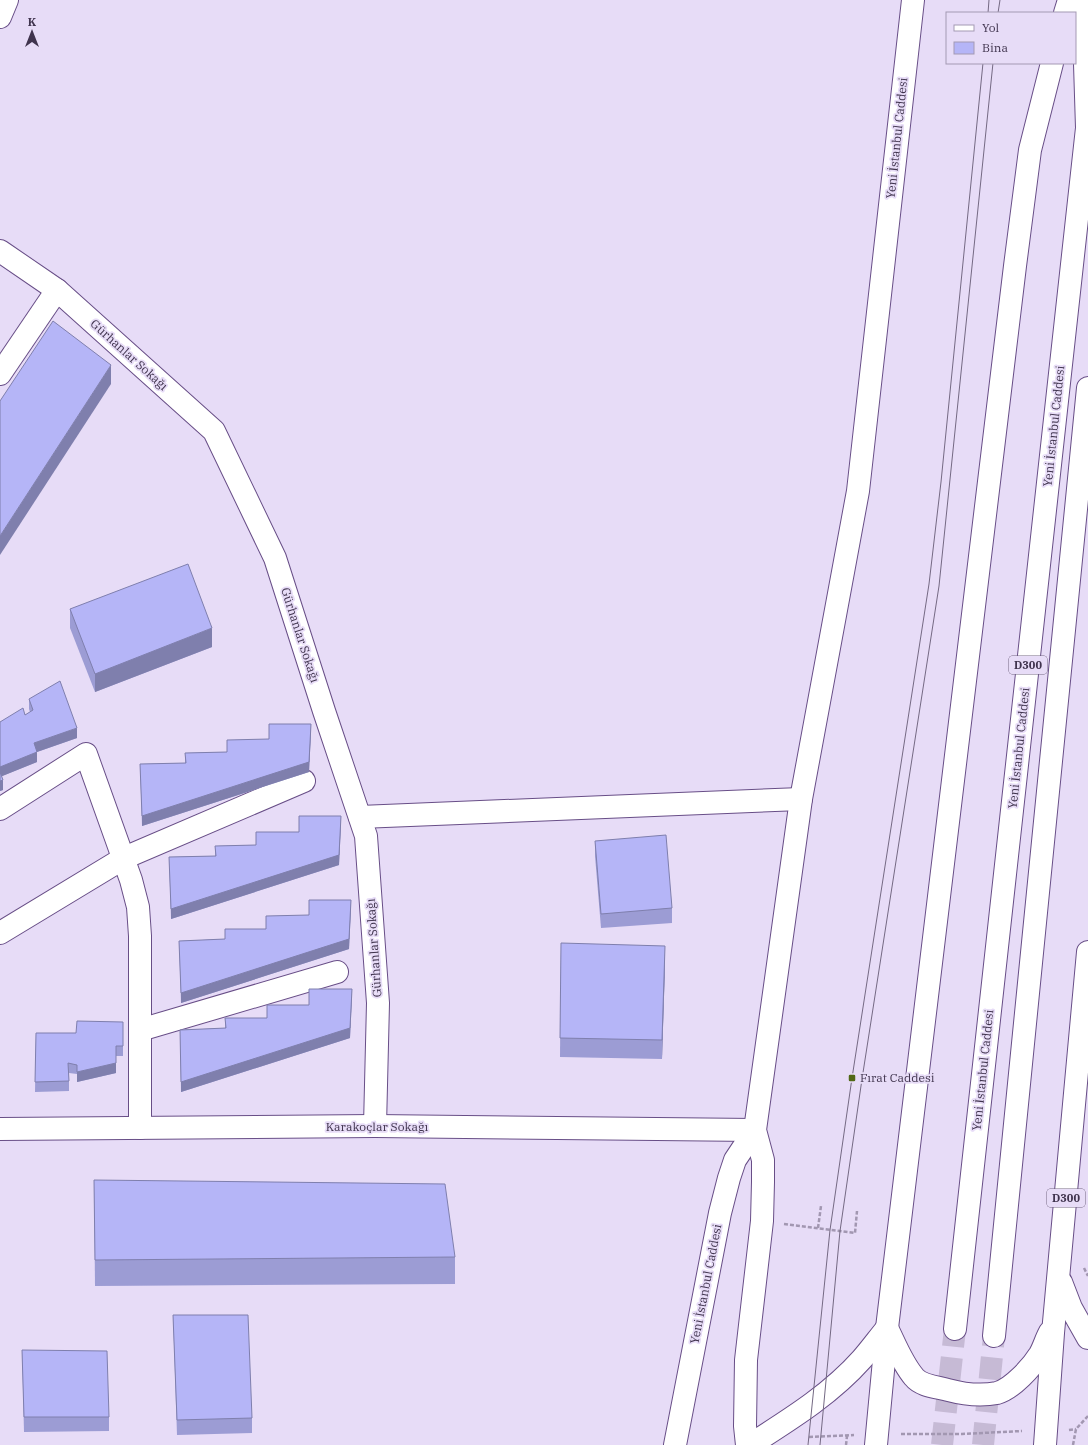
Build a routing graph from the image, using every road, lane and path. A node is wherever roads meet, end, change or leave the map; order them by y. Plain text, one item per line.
1 (7, 0) edge
2 (913, 0) edge
3 (1069, 0) edge
4 (1083, 0) edge
5 (1065, 12) edge
6 (0, 17) edge
7 (1052, 64) edge
8 (0, 251) edge
9 (57, 290) junction
10 (0, 374) edge
11 (1088, 388) edge
12 (304, 781) dead end
13 (801, 799) junction
14 (0, 809) edge
15 (360, 817) junction
16 (124, 858) junction
17 (0, 933) edge
18 (1088, 952) edge
19 (337, 972) dead end
20 (140, 1030) junction
21 (375, 1126) junction
22 (140, 1128) junction
23 (0, 1129) edge
24 (754, 1130) junction
25 (821, 1206) dead end
26 (858, 1211) dead end
27 (762, 1221) junction
28 (818, 1228) junction
29 (1059, 1278) junction
30 (1054, 1320) junction
31 (887, 1328) junction
32 (954, 1329) tunnel mouth
33 (994, 1336) tunnel mouth
34 (1088, 1338) edge
35 (1088, 1416) edge
36 (1076, 1430) junction
37 (847, 1436) junction
38 (803, 1437) dead end
39 (1045, 1438) edge
40 (877, 1440) edge
41 (675, 1445) edge
42 (749, 1445) edge
43 (846, 1445) edge
44 (1073, 1445) edge

1 - 6 main road
2 - 13 main road, Yeni İstanbul Caddesi
3 - 5 main road
4 - 32 main road, Yeni İstanbul Caddesi / D300
7 - 31 main road
8 - 9 main road, Gürhanlar Sokağı
9 - 10 main road
9 - 15 main road, Gürhanlar Sokağı
11 - 33 main road, D300
12 - 16 main road
13 - 15 main road
13 - 24 main road, Yeni İstanbul Caddesi
14 - 16 main road
15 - 21 main road, Gürhanlar Sokağı
16 - 17 main road
16 - 20 main road
18 - 29 main road, D300
19 - 20 main road
20 - 22 main road
21 - 22 main road, Karakoçlar Sokağı
21 - 24 main road, Karakoçlar Sokağı
22 - 23 main road, Karakoçlar Sokağı
24 - 27 main road, Yeni İstanbul Caddesi
24 - 41 main road, Yeni İstanbul Caddesi
25 - 28 path
26 - 28 path
27 - 28 path
27 - 42 main road, Yeni İstanbul Caddesi
29 - 30 main road, D300
29 - 34 main road
30 - 31 main road
30 - 39 main road, D300
31 - 40 main road
31 - 42 main road
35 - 36 path
36 - 39 path
36 - 44 path
37 - 38 path
37 - 40 path
37 - 43 path
39 - 40 path

